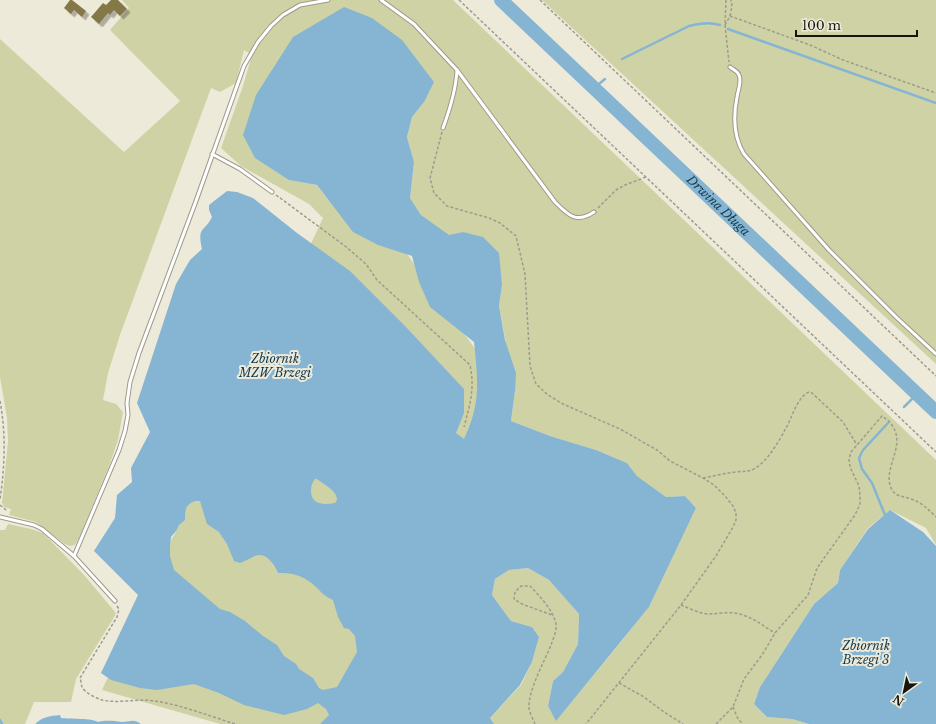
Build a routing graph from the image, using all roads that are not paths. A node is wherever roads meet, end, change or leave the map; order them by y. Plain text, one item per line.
1 (328, 0) edge
2 (381, 0) edge
3 (730, 68) road end
4 (458, 70) junction
5 (443, 128) road end
6 (212, 154) junction
7 (272, 192) road end
8 (594, 212) road end
9 (936, 354) edge
10 (0, 517) edge
11 (74, 556) junction
12 (114, 601) road end

1 - 6 lane
2 - 4 lane
3 - 9 lane
4 - 5 lane
4 - 8 lane
6 - 7 lane
6 - 11 lane
10 - 11 lane
11 - 12 lane

